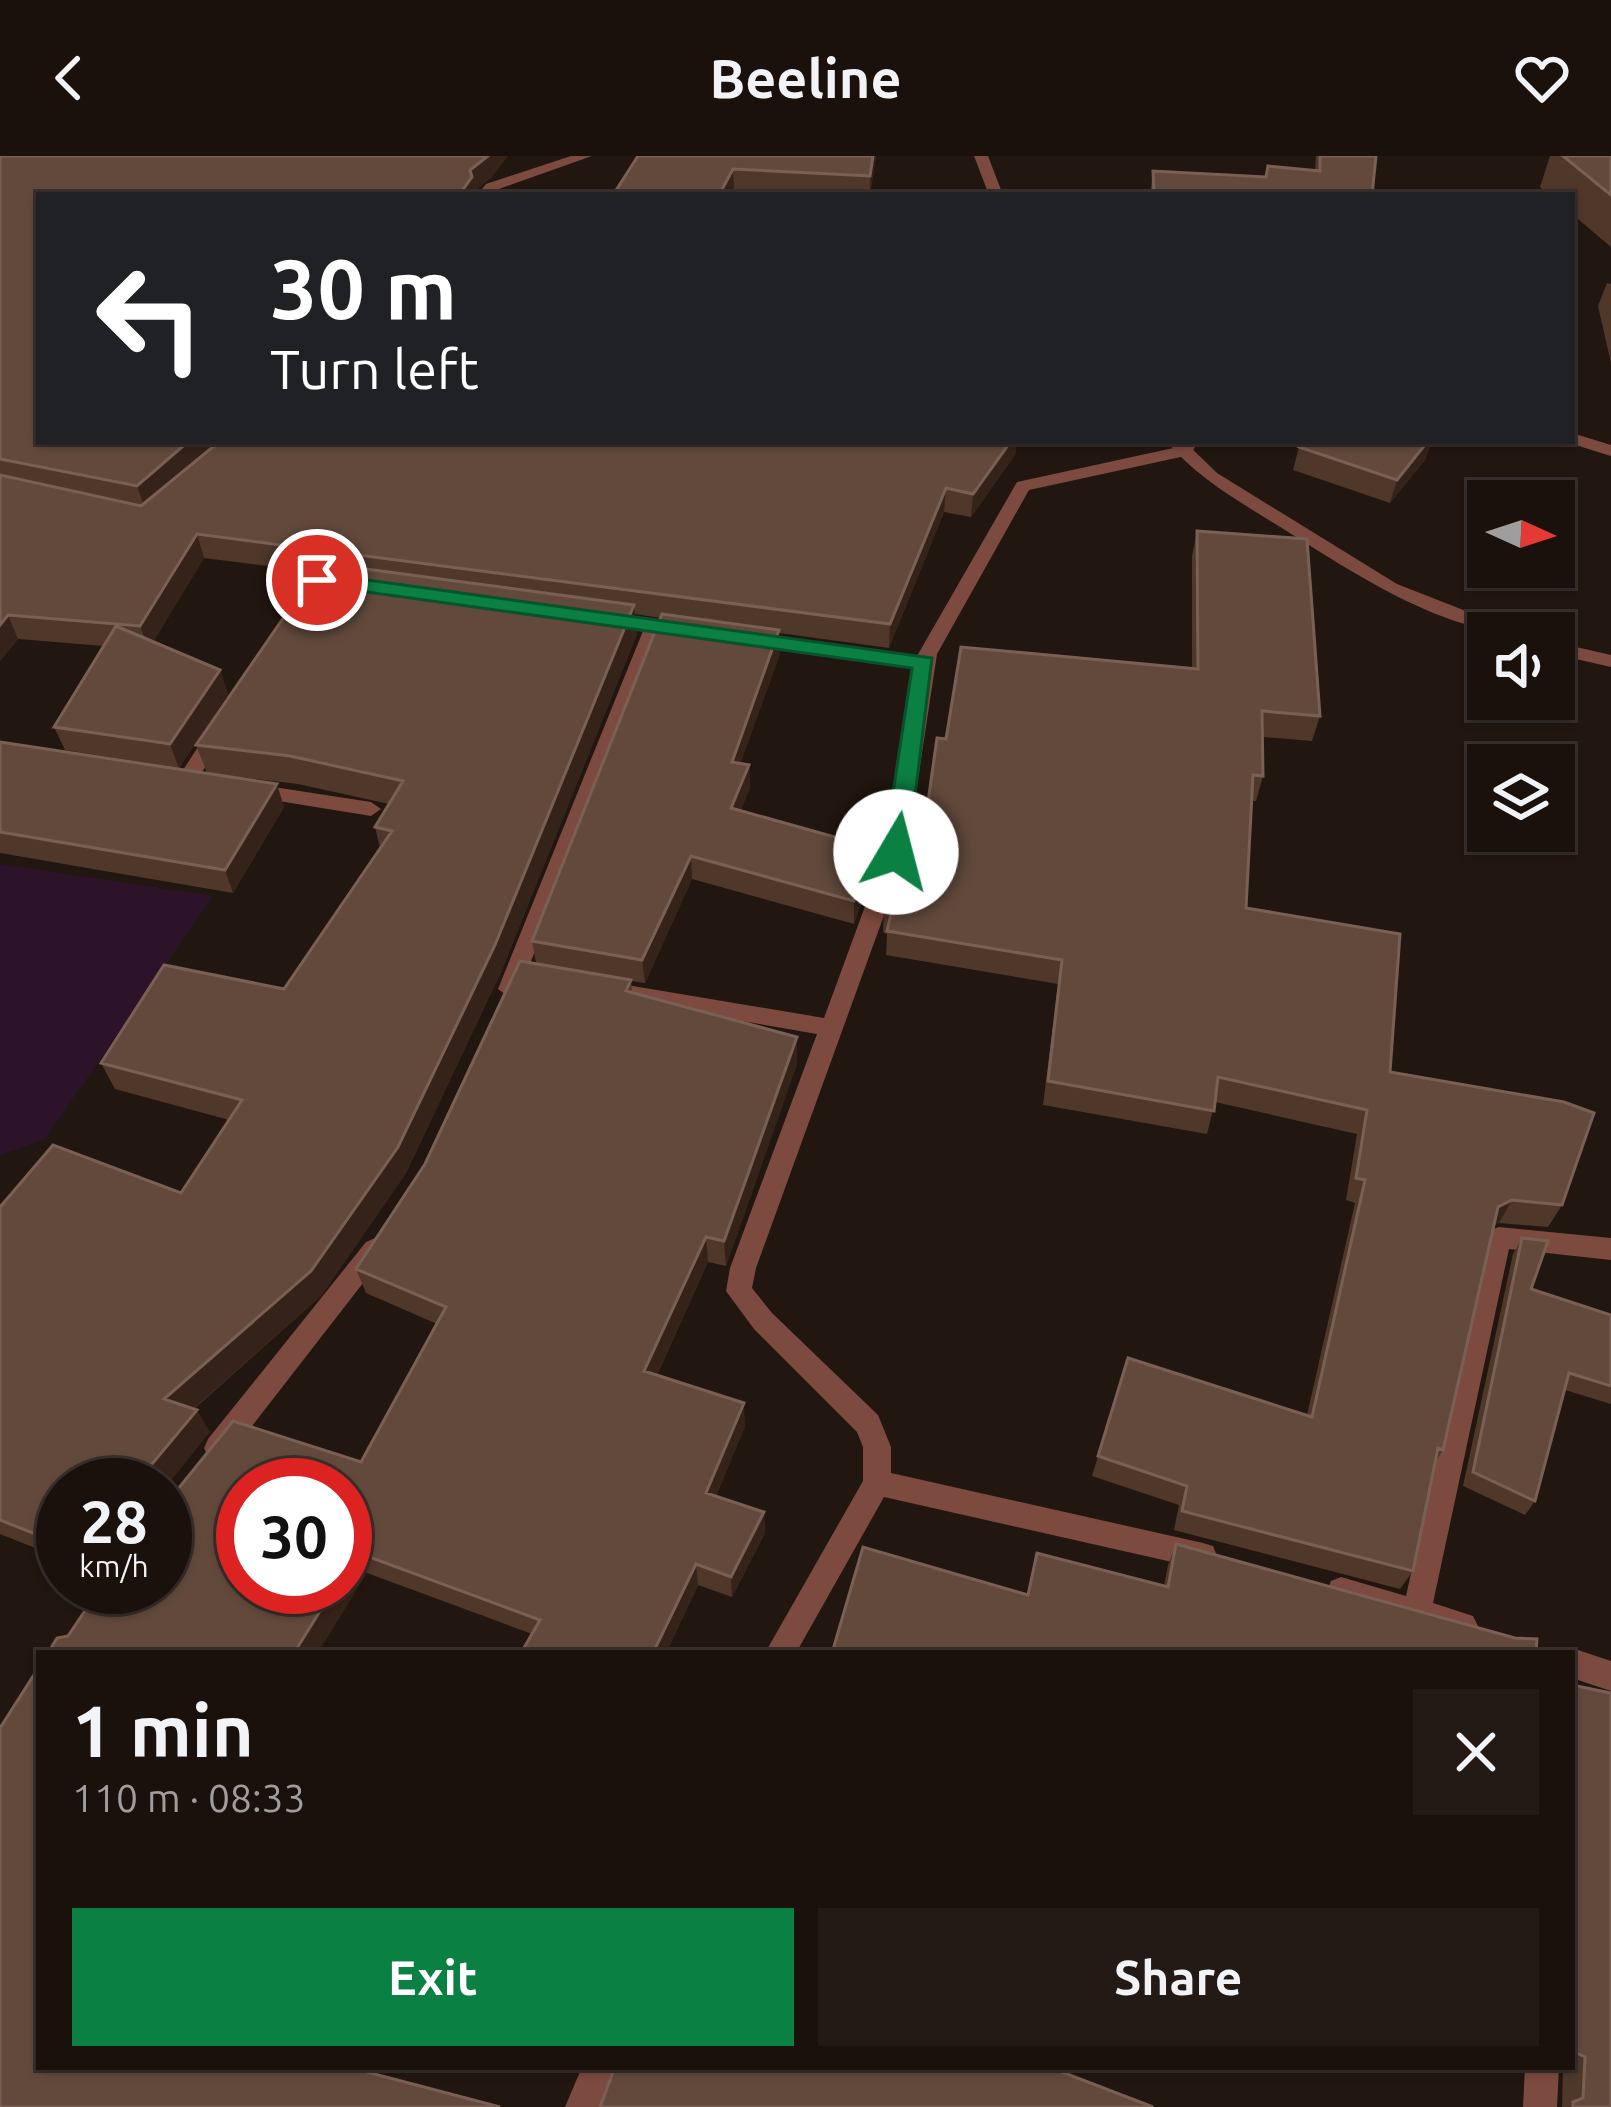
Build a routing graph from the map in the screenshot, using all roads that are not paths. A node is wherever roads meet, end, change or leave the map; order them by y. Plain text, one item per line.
1 (585, 156) edge
2 (981, 156) edge
3 (487, 192) edge
4 (995, 192) edge
5 (1575, 438) edge
6 (1183, 444) edge
7 (1611, 451) edge
8 (1467, 616) edge
9 (587, 617) edge
10 (654, 626) junction
11 (1575, 653) edge
12 (1611, 661) edge
13 (924, 663) junction
14 (234, 708) edge
15 (140, 773) edge
16 (186, 781) junction
17 (209, 784) edge
18 (232, 788) edge
19 (370, 809) edge
20 (584, 986) edge
21 (497, 1016) edge
22 (832, 1028) junction
23 (387, 1232) edge
24 (1611, 1249) edge
25 (204, 1466) edge
26 (878, 1483) junction
27 (1241, 1565) edge
28 (1307, 1582) edge
29 (1417, 1610) junction
30 (1500, 1639) edge
31 (782, 1650) edge
32 (1575, 1665) edge
33 (1611, 1676) edge
34 (598, 2070) edge
35 (1542, 2070) edge
36 (582, 2107) edge
37 (1540, 2107) edge

1 - 3 street
2 - 4 street
5 - 7 street
6 - 8 street
6 - 13 street
9 - 10 street
10 - 13 street
10 - 21 street
11 - 12 street
13 - 22 street
14 - 16 street
15 - 16 street
16 - 17 street
18 - 19 street
20 - 22 street
22 - 26 street
23 - 25 street
24 - 29 street
26 - 27 street
26 - 31 street
28 - 29 street
29 - 30 street
32 - 33 street
34 - 36 street
35 - 37 street

